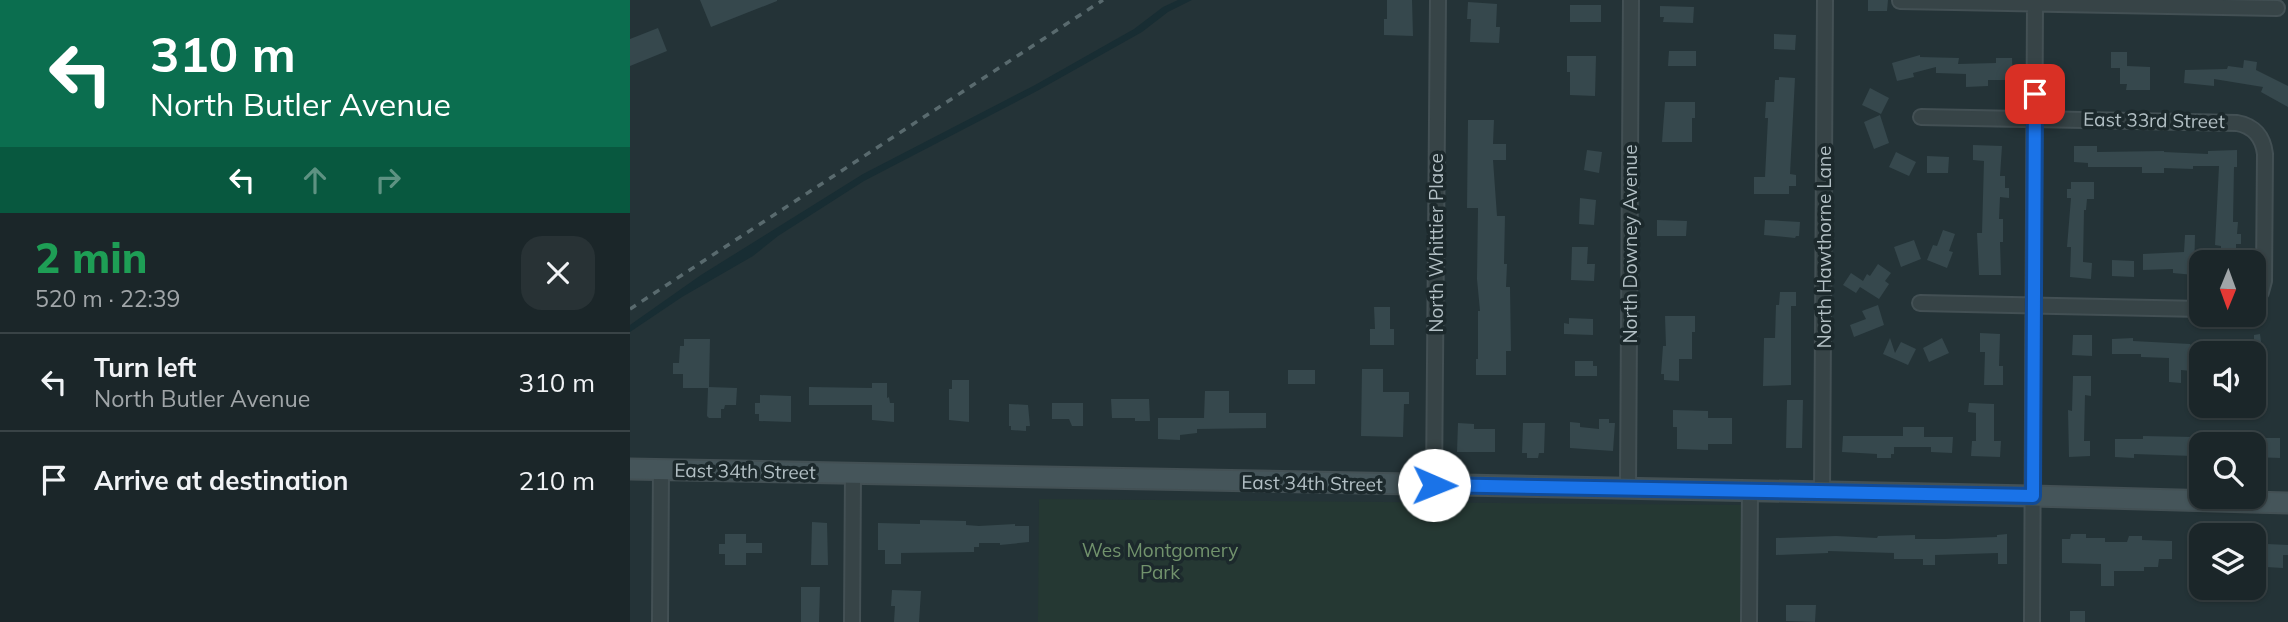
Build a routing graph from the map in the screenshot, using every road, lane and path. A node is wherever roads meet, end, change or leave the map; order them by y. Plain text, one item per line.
1 (1438, 0) edge
2 (1631, 0) edge
3 (1825, 0) edge
4 (1900, 1) edge
5 (2035, 3) junction
6 (2277, 8) dead end
7 (1921, 117) dead end
8 (2035, 118) junction
9 (2264, 250) edge
10 (1920, 303) dead end
11 (2035, 306) junction
12 (2189, 309) edge
13 (630, 469) edge
14 (662, 470) junction
15 (853, 473) junction
16 (1434, 485) junction
17 (1629, 489) junction
18 (1750, 491) junction
19 (1822, 493) junction
20 (2033, 496) junction
21 (2288, 503) edge
22 (660, 622) edge
23 (852, 622) edge
24 (1749, 622) edge
25 (2032, 622) edge

1 - 16 street, North Whittier Place
2 - 17 street, North Downey Avenue
3 - 19 street, North Hawthorne Lane
4 - 5 street
5 - 6 street
5 - 8 street
7 - 8 street, East 33rd Street
8 - 9 street, East 33rd Street
8 - 11 street
10 - 11 street
11 - 12 street
11 - 20 street
13 - 14 main road, East 34th Street
14 - 15 main road, East 34th Street
14 - 22 street
15 - 16 main road, East 34th Street
15 - 23 street
16 - 17 main road, East 34th Street
17 - 18 main road, East 34th Street
18 - 19 main road, East 34th Street
18 - 24 street
19 - 20 main road, East 34th Street
20 - 21 main road, East 34th Street
20 - 25 street

